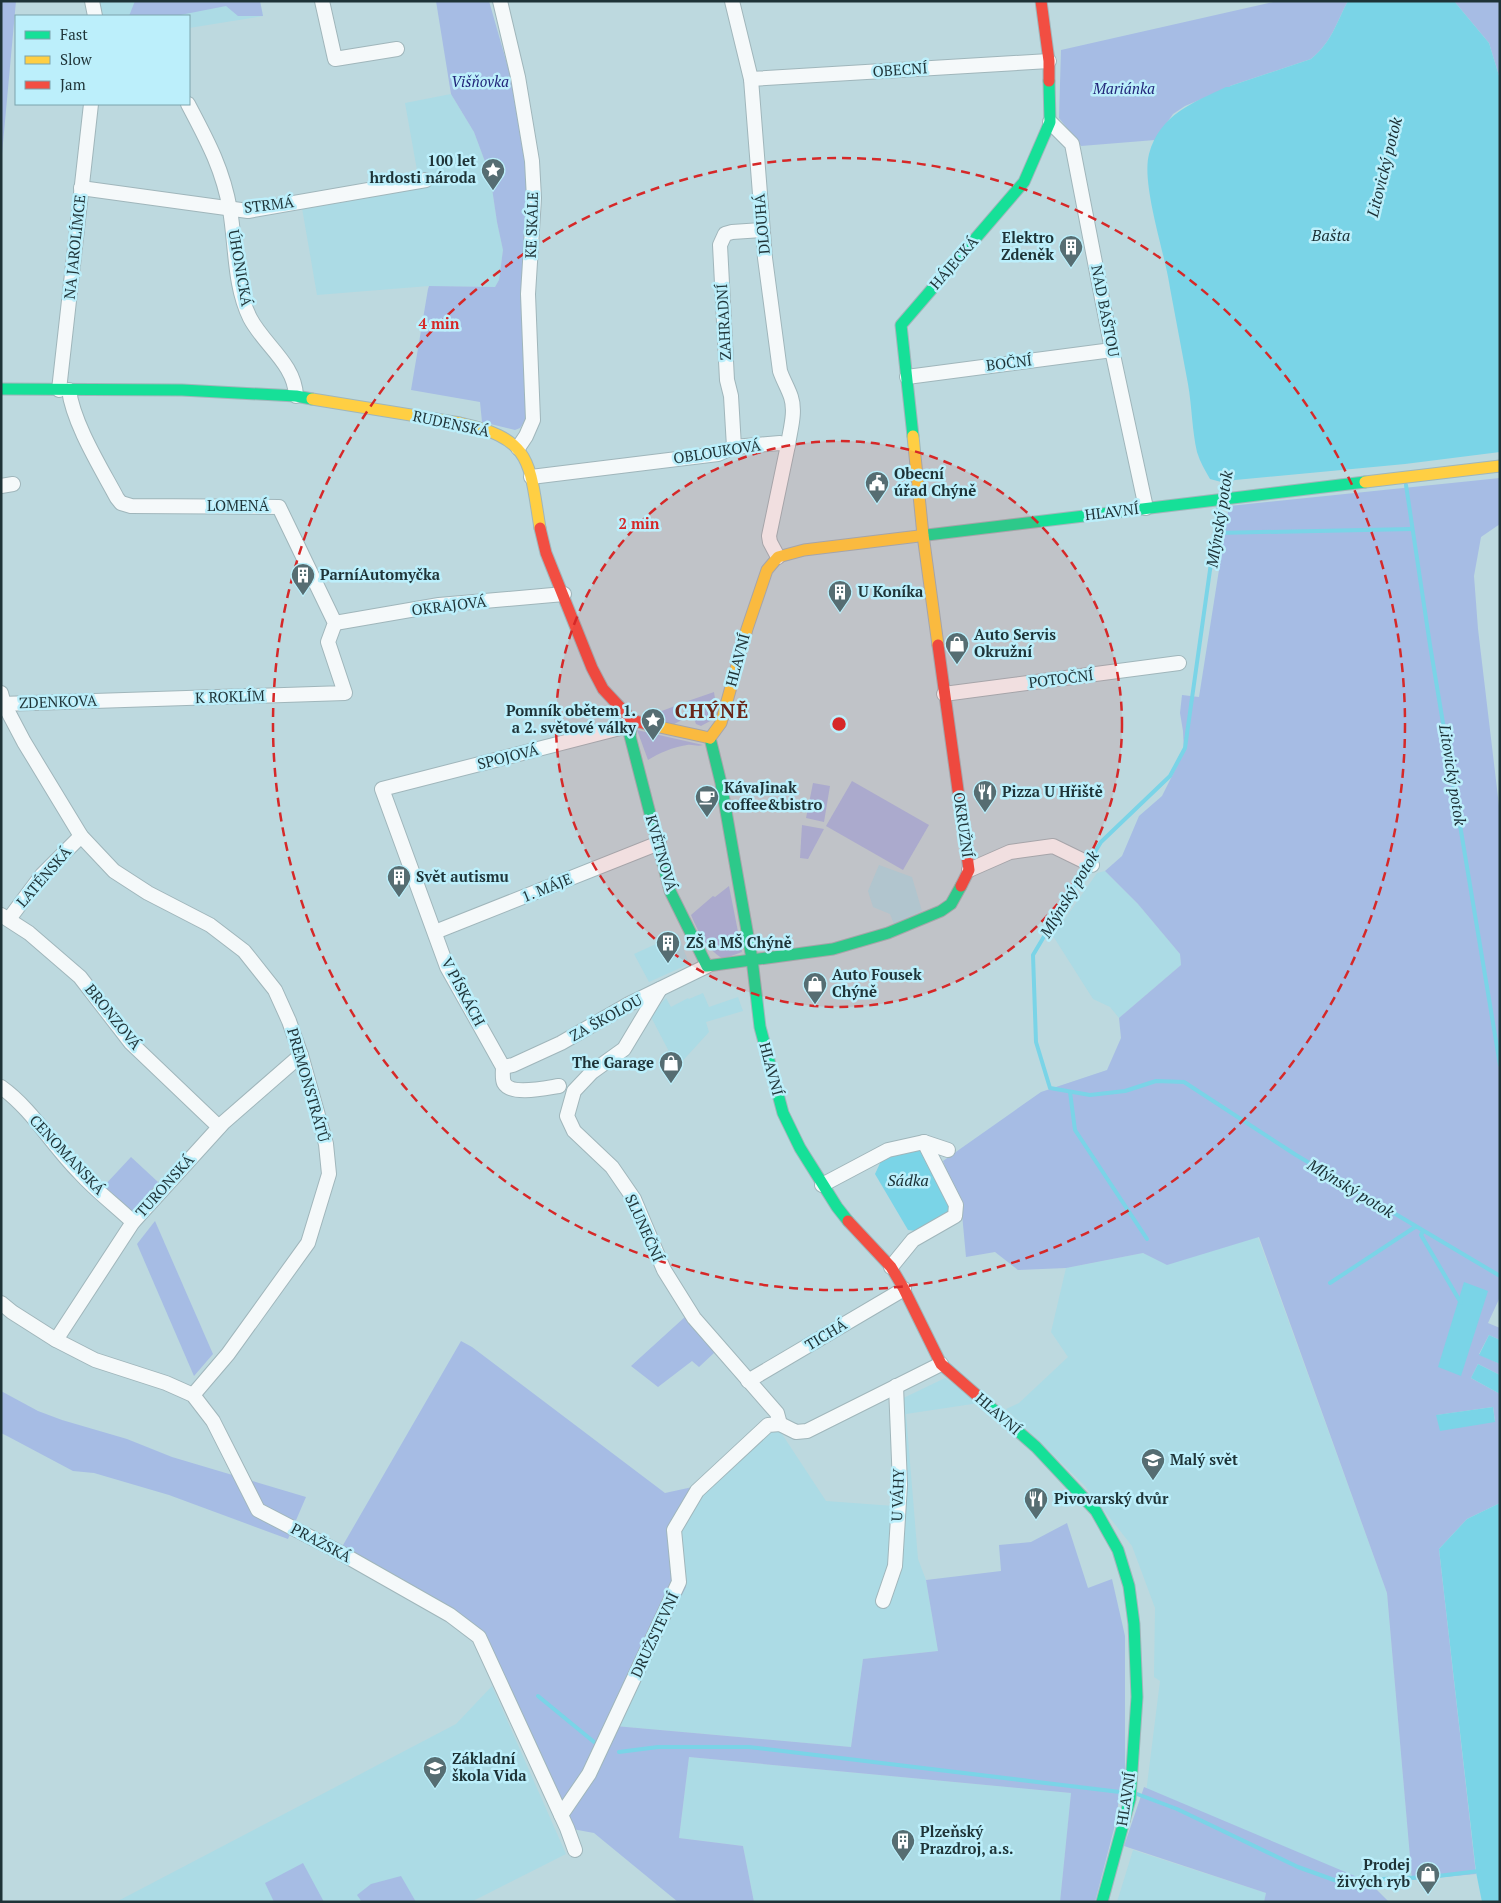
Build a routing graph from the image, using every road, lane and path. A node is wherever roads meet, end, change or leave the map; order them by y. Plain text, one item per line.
1 (92, 1) edge
2 (322, 1) edge
3 (500, 1) edge
4 (732, 1) edge
5 (1041, 1) edge
6 (95, 15) edge
7 (397, 49) dead end
8 (1048, 61) junction
9 (751, 79) junction
10 (91, 105) edge
11 (189, 105) edge
12 (1050, 122) junction
13 (426, 180) dead end
14 (81, 188) junction
15 (230, 208) junction
16 (762, 230) junction
17 (1112, 350) junction
18 (907, 377) junction
19 (1, 389) edge
20 (64, 390) junction
21 (296, 396) junction
22 (788, 445) junction
23 (734, 447) junction
24 (518, 448) junction
25 (1500, 466) edge
26 (531, 477) junction
27 (1146, 508) junction
28 (923, 536) junction
29 (778, 557) junction
30 (564, 594) junction
31 (335, 623) junction
32 (1179, 663) dead end
33 (944, 694) junction
34 (2, 700) edge
35 (116, 701) joint
36 (632, 720) junction
37 (710, 738) junction
38 (382, 789) joint
39 (81, 836) junction
40 (658, 844) junction
41 (1092, 865) dead end
42 (969, 870) junction
43 (5, 917) edge
44 (435, 932) junction
45 (752, 959) junction
46 (707, 966) junction
47 (660, 989) junction
48 (301, 1055) junction
49 (503, 1067) junction
50 (559, 1086) dead end
51 (1, 1087) edge
52 (219, 1127) junction
53 (924, 1142) junction
54 (948, 1150) dead end
55 (822, 1185) junction
56 (132, 1222) junction
57 (891, 1267) junction
58 (904, 1289) junction
59 (1, 1303) edge
60 (56, 1340) junction
61 (941, 1364) junction
62 (748, 1382) junction
63 (896, 1386) junction
64 (192, 1395) junction
65 (780, 1424) junction
66 (883, 1601) dead end
67 (561, 1815) junction
68 (575, 1850) dead end
69 (1102, 1902) edge

1 - 6 street
2 - 7 street
3 - 24 street, KE SKÁLE
4 - 9 street, DLOUHÁ
5 - 8 street, HÁJECKÁ
8 - 9 street, OBECNÍ
8 - 12 street, HÁJECKÁ
9 - 16 street, DLOUHÁ
10 - 14 street, NA JAROLÍMCE
11 - 15 street, ÚHONICKÁ
12 - 17 street, NAD BAŠTOU
12 - 18 street, HÁJECKÁ
13 - 15 street, STRMÁ
14 - 15 street, STRMÁ
14 - 20 street, NA JAROLÍMCE
15 - 21 street, ÚHONICKÁ
16 - 22 street, DLOUHÁ
16 - 23 street, ZAHRADNÍ
17 - 18 street, BOČNÍ
17 - 27 street, NAD BAŠTOU
18 - 28 street, HÁJECKÁ
19 - 20 street, RUDENSKÁ
20 - 21 street, RUDENSKÁ
20 - 31 street, LOMENÁ
21 - 24 street, RUDENSKÁ
22 - 23 street, OBLOUKOVÁ
22 - 29 street
23 - 26 street, OBLOUKOVÁ
24 - 26 street
25 - 27 street, HLAVNÍ
26 - 30 street
27 - 28 street, HLAVNÍ
28 - 29 street, HLAVNÍ
28 - 33 street, OKRUŽNÍ
29 - 37 street, HLAVNÍ
30 - 31 street, OKRAJOVÁ
30 - 36 street
31 - 35 street, K ROKLÍM
32 - 33 street, POTOČNÍ
33 - 42 street, OKRUŽNÍ
34 - 35 street, ZDENKOVA
34 - 39 street, PREMONSTRÁTŮ
36 - 37 street
36 - 38 street, SPOJOVÁ
36 - 40 street, KVĚTNOVÁ
37 - 45 street, HLAVNÍ
38 - 44 street, V PÍSKÁCH
39 - 43 street, LATÉNSKÁ
39 - 48 street, PREMONSTRÁTŮ
40 - 44 street, 1. MÁJE
40 - 46 street, KVĚTNOVÁ
41 - 42 street
42 - 45 street, OKRUŽNÍ
43 - 52 street, BRONZOVÁ
44 - 49 street, V PÍSKÁCH
45 - 46 street
45 - 55 street, HLAVNÍ
46 - 47 street, ZA ŠKOLOU
47 - 49 street, ZA ŠKOLOU
47 - 62 street, SLUNEČNÍ
48 - 52 street, TURONSKÁ
48 - 64 street, PREMONSTRÁTŮ
49 - 50 street, V PÍSKÁCH
51 - 56 street, CENOMANSKÁ
52 - 56 street, TURONSKÁ
53 - 54 street
53 - 55 street
53 - 57 street
55 - 57 street, HLAVNÍ
56 - 60 street, TURONSKÁ
57 - 58 street, HLAVNÍ
58 - 61 street, HLAVNÍ
58 - 62 street, TICHÁ
59 - 60 street, PRAŽSKÁ
60 - 64 street, PRAŽSKÁ
61 - 63 street
61 - 69 street, HLAVNÍ
62 - 65 street, SLUNEČNÍ
63 - 65 street
63 - 66 street, U VÁHY
64 - 67 street, PRAŽSKÁ
65 - 67 street, DRUŽSTEVNÍ
67 - 68 street, PRAŽSKÁ

